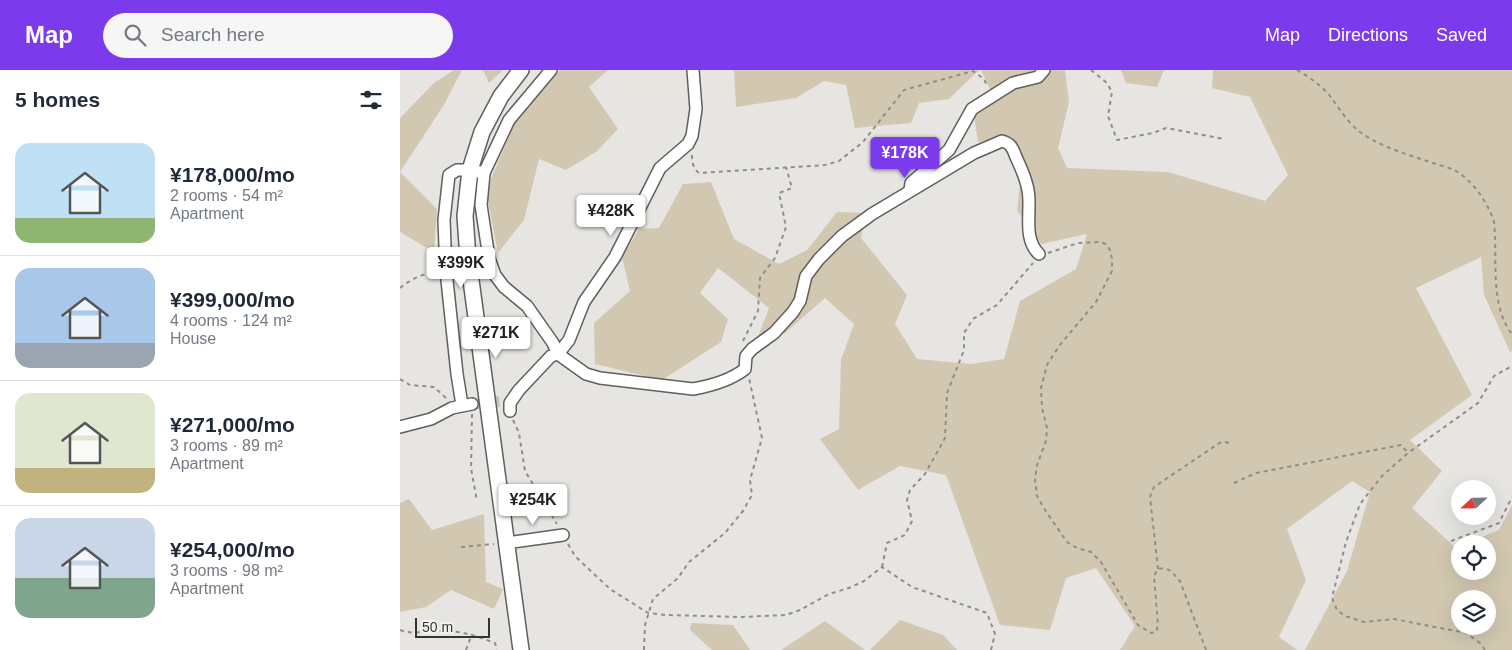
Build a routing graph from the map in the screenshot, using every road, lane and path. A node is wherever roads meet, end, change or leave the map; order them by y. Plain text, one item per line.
1 (521, 70) edge
2 (551, 70) edge
3 (693, 70) edge
4 (1044, 70) edge
5 (1091, 70) edge
6 (1297, 70) edge
7 (991, 96) junction
8 (1224, 139) dead end
9 (688, 144) junction
10 (786, 167) junction
11 (477, 171) junction
12 (909, 192) junction
13 (1039, 254) junction
14 (446, 271) junction
15 (400, 288) edge
16 (1512, 334) edge
17 (558, 354) junction
18 (746, 356) junction
19 (1512, 366) edge
20 (745, 369) junction
21 (400, 379) edge
22 (508, 405) joint
23 (462, 406) junction
24 (400, 427) edge
25 (1232, 443) dead end
26 (1408, 453) junction
27 (1234, 483) dead end
28 (1512, 497) edge
29 (477, 501) dead end
30 (563, 534) junction
31 (1467, 535) edge
32 (506, 543) junction
33 (461, 547) dead end
34 (882, 567) junction
35 (1158, 569) junction
36 (648, 613) junction
37 (400, 630) edge
38 (472, 634) junction
39 (466, 650) edge
40 (497, 650) edge
41 (521, 650) edge
42 (644, 650) edge
43 (991, 650) edge
44 (1206, 650) edge
45 (1485, 650) edge

1 - 11 street
2 - 11 street
3 - 9 street
4 - 7 street
5 - 8 path
6 - 16 path
7 - 10 path
7 - 12 street
9 - 10 path
9 - 17 street
10 - 18 path
11 - 14 street
11 - 17 street
11 - 32 street
12 - 13 street
12 - 18 street
13 - 34 path
13 - 35 path
14 - 15 path
14 - 23 street
17 - 20 street
17 - 22 street
18 - 20 street
19 - 26 path
20 - 36 path
21 - 23 path
22 - 30 path
23 - 24 street
23 - 29 path
25 - 35 path
26 - 27 path
26 - 45 path
28 - 31 path
30 - 32 street
30 - 36 path
32 - 33 path
32 - 41 street
34 - 36 path
34 - 43 path
35 - 44 path
36 - 42 path
37 - 38 path
38 - 39 path
38 - 40 path

